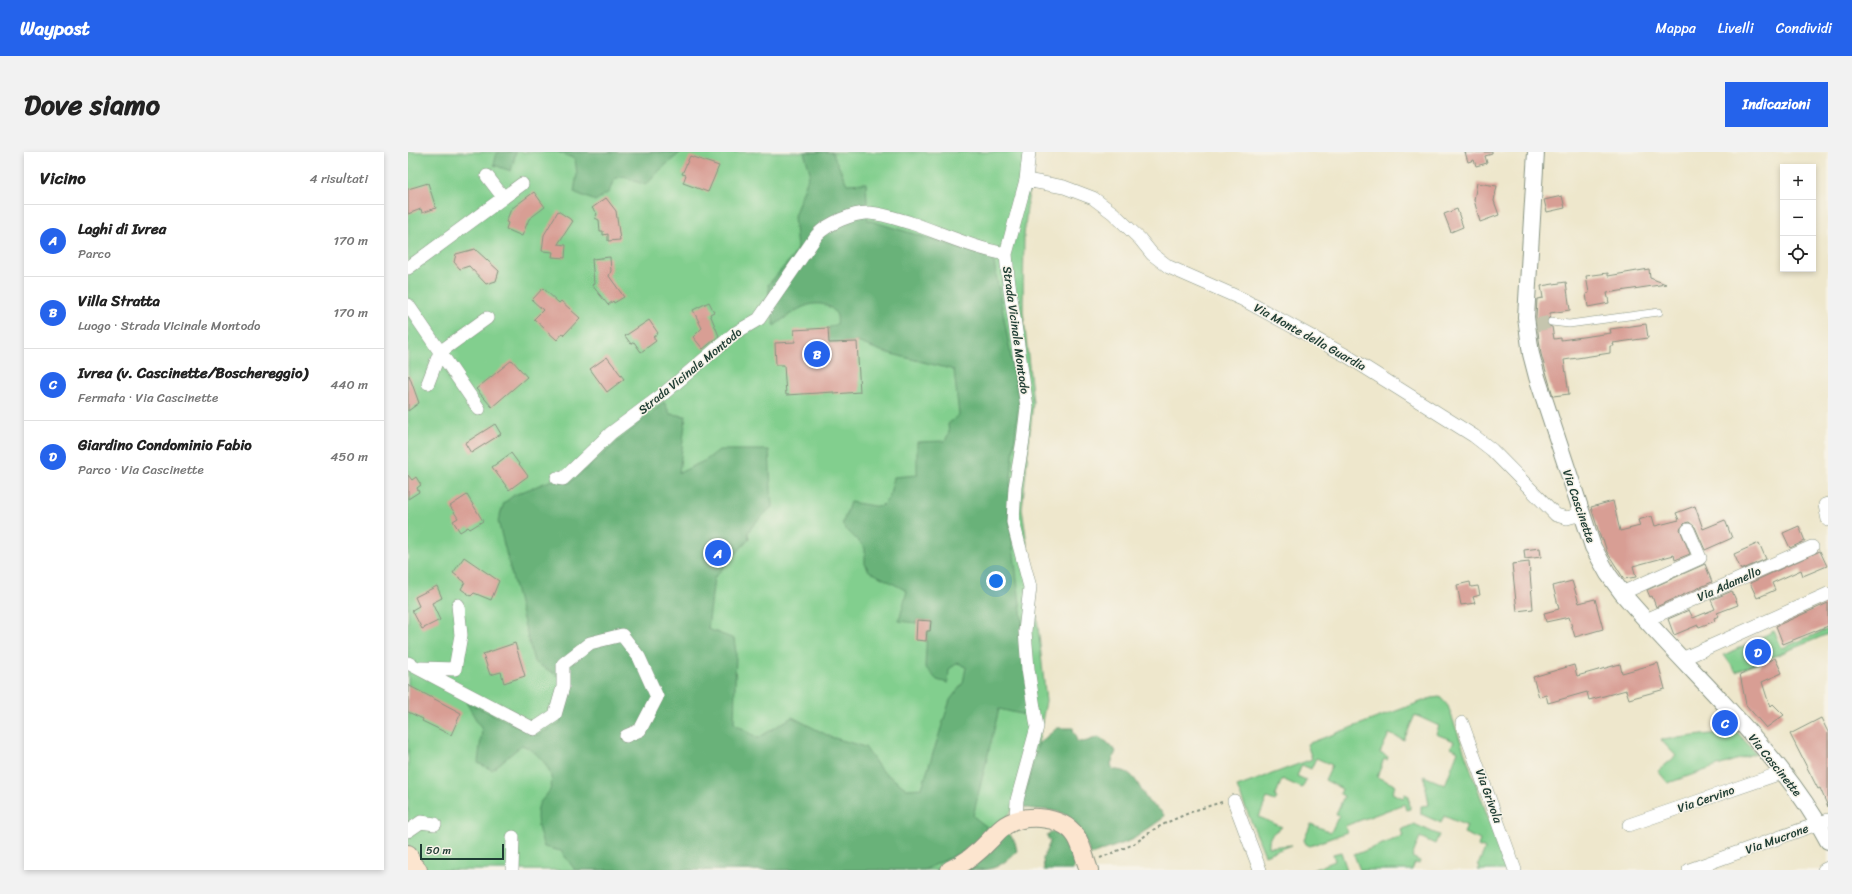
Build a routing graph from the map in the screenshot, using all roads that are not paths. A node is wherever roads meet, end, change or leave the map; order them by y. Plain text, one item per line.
1 (1029, 152) edge
2 (1536, 152) edge
3 (487, 176) dead end
4 (1026, 180) junction
5 (522, 184) dead end
6 (503, 197) junction
7 (1006, 254) junction
8 (408, 268) edge
9 (408, 305) edge
10 (1659, 312) dead end
11 (487, 318) dead end
12 (1551, 322) tunnel mouth
13 (440, 352) junction
14 (428, 383) dead end
15 (479, 409) dead end
16 (557, 478) dead end
17 (1828, 504) edge
18 (1581, 514) junction
19 (1828, 520) edge
20 (1688, 530) dead end
21 (1812, 547) dead end
22 (1622, 593) junction
23 (1828, 594) edge
24 (458, 605) dead end
25 (1646, 620) junction
26 (1682, 659) junction
27 (413, 666) edge
28 (1462, 723) dead end
29 (626, 736) dead end
30 (1784, 772) junction
31 (1234, 801) road end
32 (1016, 819) junction
33 (1824, 822) edge
34 (435, 824) dead end
35 (1629, 825) dead end
36 (408, 831) edge
37 (513, 838) dead end
38 (1828, 841) edge
39 (408, 854) edge
40 (1088, 867) edge
41 (1828, 868) edge
42 (418, 870) edge
43 (512, 870) edge
44 (950, 870) edge
45 (1260, 870) edge
46 (1515, 870) edge
47 (1689, 870) edge
48 (1824, 870) edge

1 - 4 street
2 - 18 street, Via Cascinette
3 - 6 street
4 - 7 street
4 - 18 street, Via Monte della Guardia
5 - 6 street
6 - 8 street
7 - 16 street, Strada Vicinale Montodo
7 - 32 street, Strada Vicinale Montodo
9 - 13 street
10 - 12 lane
11 - 13 street
13 - 14 street
13 - 15 street
17 - 19 street
18 - 22 street, Via Cascinette
20 - 22 street
21 - 25 street, Via Adamello
22 - 25 street, Via Cascinette
23 - 26 street
24 - 27 street
25 - 26 street, Via Cascinette
26 - 30 street, Via Cascinette
27 - 29 street
28 - 46 street, Via Grivola
30 - 33 street, Via Cascinette
30 - 35 street, Via Cervino
31 - 45 street
32 - 40 main road
32 - 44 main road
33 - 38 street, Via Cascinette
33 - 47 street, Via Mucrone
34 - 36 street
37 - 43 street
39 - 42 main road
41 - 48 street

